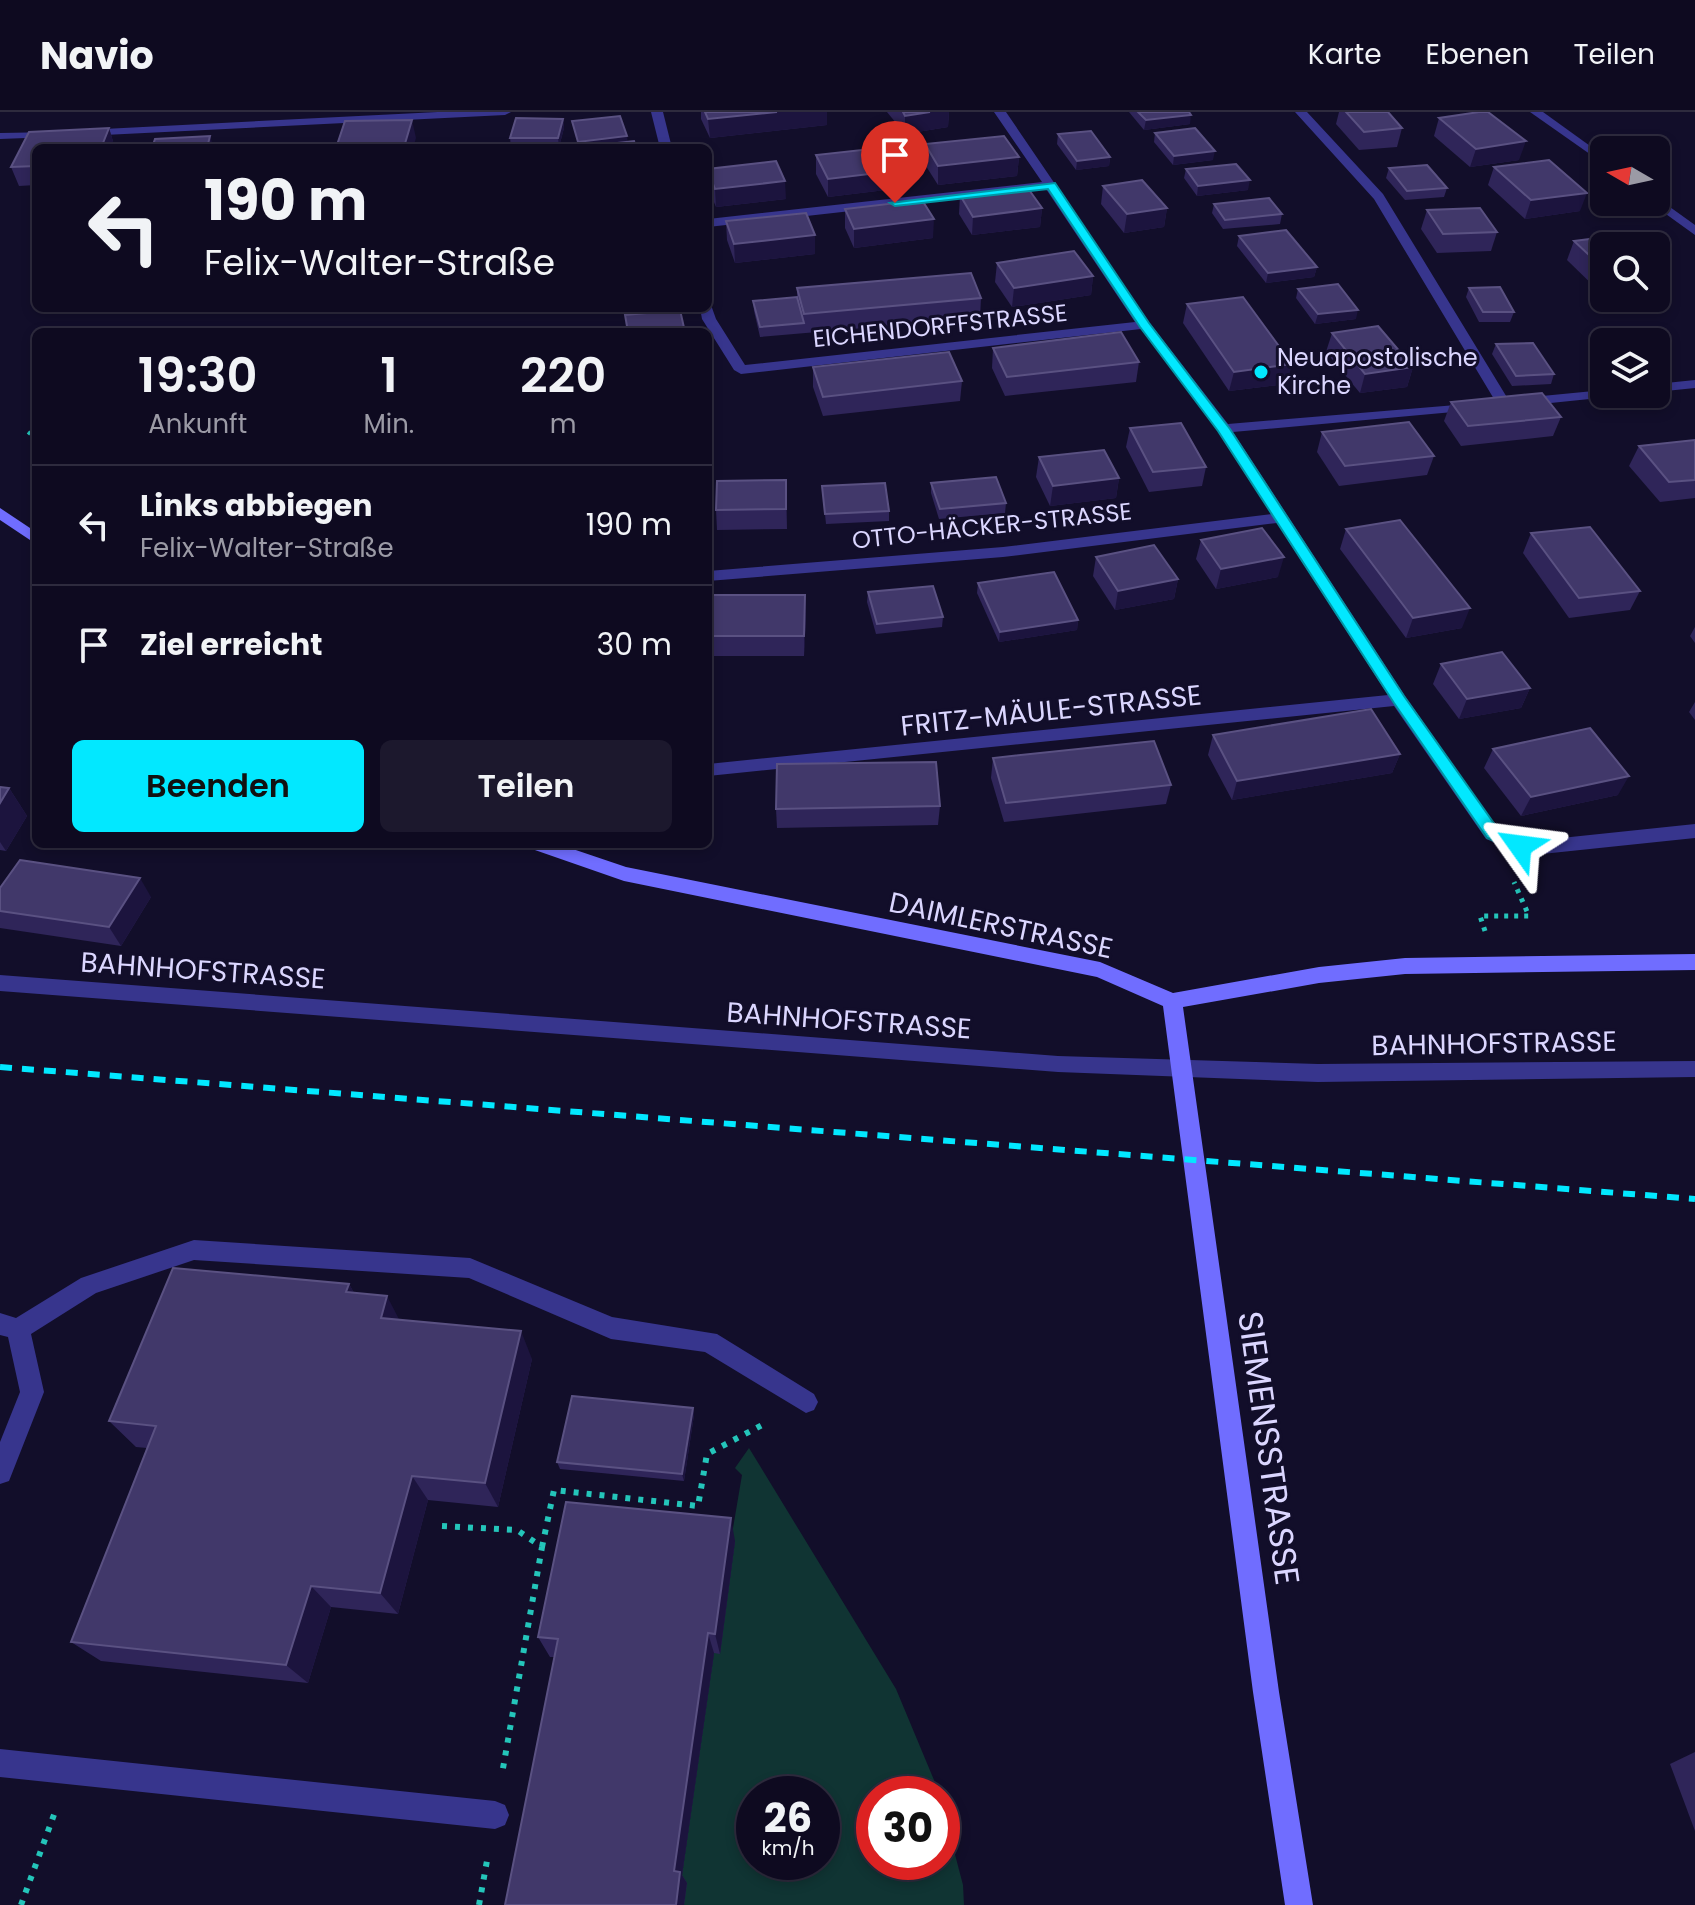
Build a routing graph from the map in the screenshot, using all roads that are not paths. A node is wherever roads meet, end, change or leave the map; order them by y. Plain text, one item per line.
1 (505, 112) edge
2 (657, 112) edge
3 (1000, 112) edge
4 (1301, 112) edge
5 (1536, 112) edge
6 (75, 133) edge
7 (60, 134) edge
8 (0, 136) edge
9 (665, 144) edge
10 (1590, 151) edge
11 (1051, 185) junction
12 (1670, 212) edge
13 (712, 223) edge
14 (1695, 231) edge
15 (707, 312) edge
16 (1144, 325) junction
17 (1695, 384) edge
18 (1670, 387) edge
19 (1590, 395) edge
20 (1504, 404) junction
21 (1224, 429) junction
22 (0, 513) edge
23 (1280, 518) junction
24 (32, 536) edge
25 (712, 576) edge
26 (1399, 700) junction
27 (712, 770) edge
28 (1695, 831) edge
29 (549, 848) edge
30 (1695, 962) edge
31 (0, 983) edge
32 (1172, 1001) junction
33 (1695, 1069) edge
34 (9, 1327) edge
35 (806, 1402) road end
36 (0, 1472) edge
37 (0, 1763) edge
38 (495, 1815) road end
39 (1299, 1905) edge

1 - 6 street
2 - 9 street
3 - 11 street
4 - 20 street
5 - 10 street
7 - 8 street
11 - 13 street
11 - 16 street
12 - 14 street
15 - 16 street, EICHENDORFFSTRASSE
16 - 21 street
17 - 18 street
19 - 20 street
20 - 21 street
21 - 23 street
22 - 24 main road
23 - 25 street, OTTO-HÄCKER-STRASSE
23 - 26 street
26 - 27 street, FRITZ-MÄULE-STRASSE
26 - 28 street
29 - 32 main road, DAIMLERSTRASSE
30 - 32 main road
31 - 33 street, BAHNHOFSTRASSE
32 - 39 main road, SIEMENSSTRASSE
34 - 35 street
34 - 36 street
37 - 38 street

